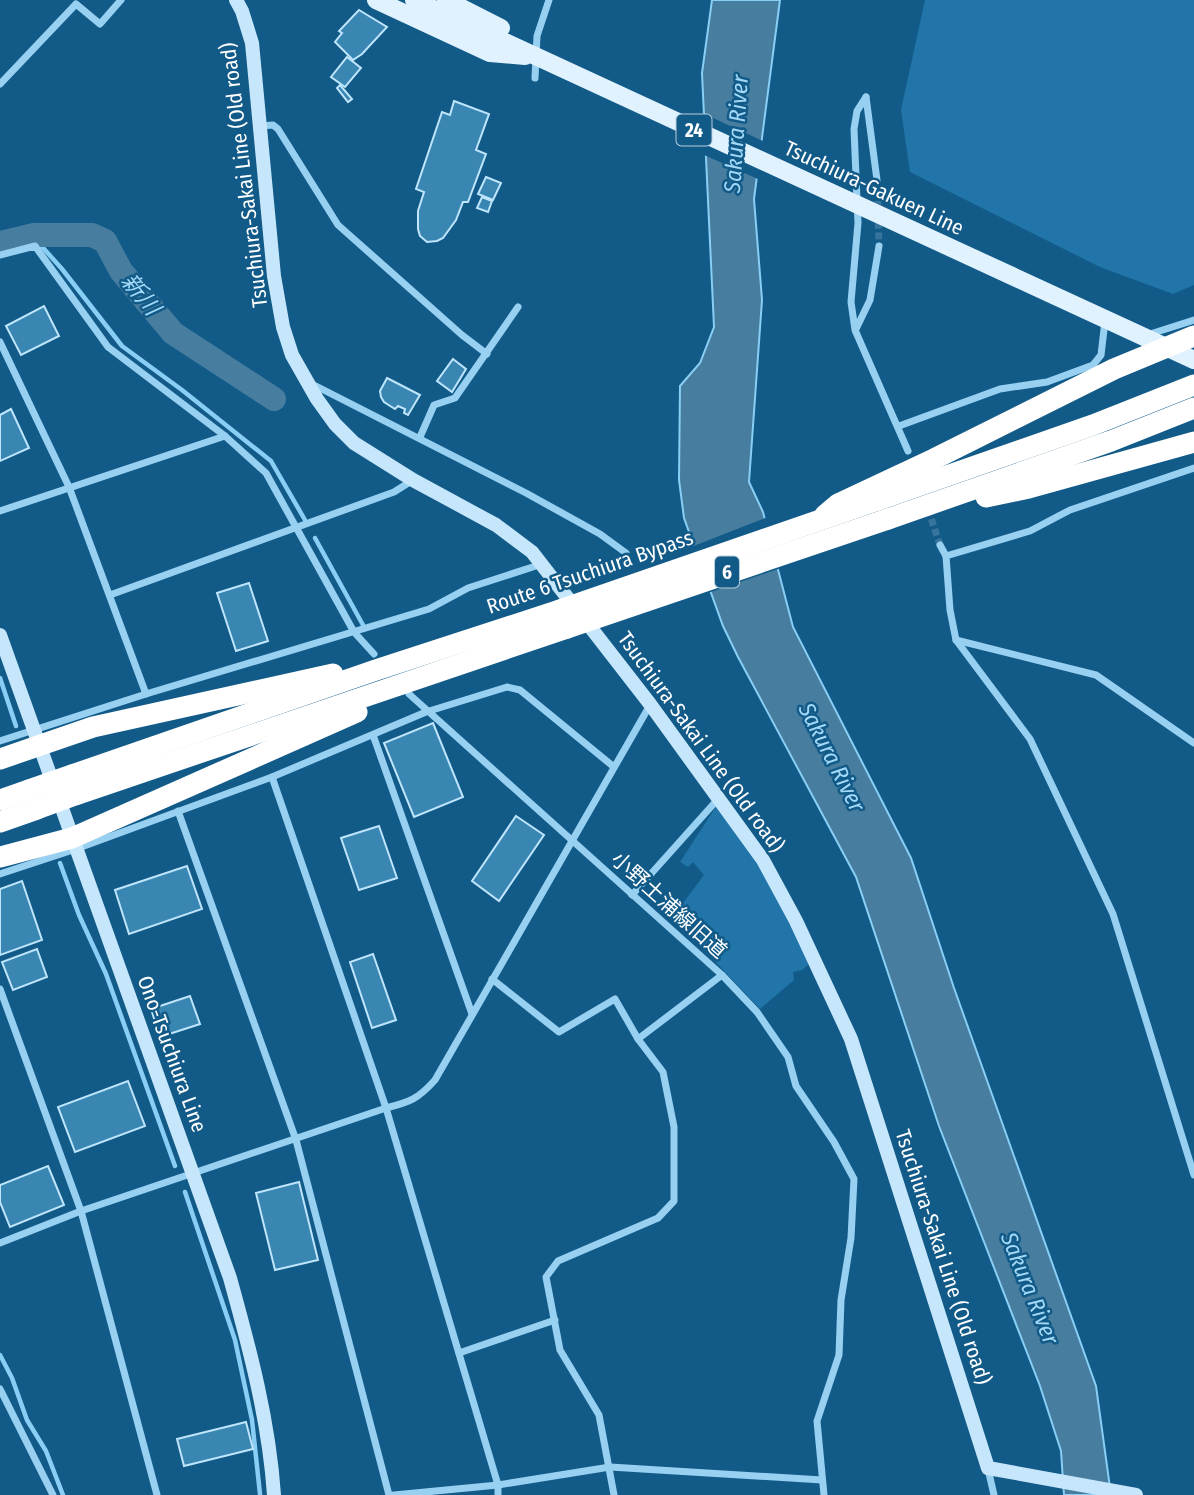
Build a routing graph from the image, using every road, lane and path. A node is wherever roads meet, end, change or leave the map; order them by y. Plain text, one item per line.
1 (121, 0) edge
2 (236, 0) edge
3 (376, 0) edge
4 (414, 0) edge
5 (446, 0) edge
6 (549, 0) edge
7 (544, 60) junction
8 (535, 78) dead end
9 (0, 84) edge
10 (260, 126) junction
11 (877, 180) tunnel mouth
12 (857, 205) junction
13 (879, 246) tunnel mouth
14 (0, 255) edge
15 (518, 307) dead end
16 (1105, 319) junction
17 (1194, 320) edge
18 (855, 330) junction
19 (1194, 336) edge
20 (1144, 337) junction
21 (0, 342) edge
22 (1164, 346) junction
23 (487, 354) junction
24 (1194, 360) edge
25 (306, 381) junction
26 (1191, 394) edge
27 (899, 426) junction
28 (225, 436) junction
29 (420, 437) junction
30 (1194, 442) edge
31 (908, 451) dead end
32 (1194, 468) edge
33 (413, 480) junction
34 (69, 487) junction
35 (886, 505) junction
36 (0, 511) edge
37 (297, 528) junction
38 (940, 545) tunnel mouth
39 (626, 553) dead end
40 (946, 556) junction
41 (543, 564) junction
42 (110, 595) junction
43 (563, 619) junction
44 (354, 632) junction
45 (0, 635) edge
46 (956, 640) junction
47 (375, 662) junction
48 (387, 690) junction
49 (146, 694) junction
50 (409, 694) dead end
51 (650, 704) junction
52 (426, 712) junction
53 (373, 735) junction
54 (37, 736) junction
55 (0, 741) edge
56 (1194, 743) edge
57 (0, 759) edge
58 (614, 767) junction
59 (272, 777) junction
60 (75, 785) junction
61 (719, 798) junction
62 (33, 799) junction
63 (0, 800) edge
64 (178, 811) junction
65 (0, 822) edge
66 (571, 841) junction
67 (74, 844) junction
68 (0, 857) edge
69 (0, 874) edge
70 (632, 895) junction
71 (722, 975) junction
72 (492, 979) junction
73 (0, 989) edge
74 (472, 1014) junction
75 (638, 1039) junction
76 (386, 1108) junction
77 (296, 1140) junction
78 (193, 1174) junction
79 (1194, 1175) edge
80 (81, 1211) junction
81 (1, 1241) edge
82 (555, 1320) junction
83 (459, 1353) junction
84 (0, 1389) edge
85 (610, 1467) junction
86 (993, 1469) junction
87 (822, 1480) junction
88 (498, 1485) junction
89 (53, 1495) edge
90 (158, 1495) edge
91 (274, 1495) edge
92 (389, 1495) edge
93 (394, 1495) edge
94 (498, 1495) edge
95 (614, 1495) edge
96 (824, 1495) edge
97 (995, 1495) edge
98 (1136, 1495) edge

1 - 9 street
2 - 10 street, Tsuchiura-Sakai Line (Old road)
3 - 7 main road, Tsuchiura-Gakuen Line / 24
4 - 7 main road, 24
5 - 7 main road, Tsuchiura-Gakuen Line / 24
6 - 7 street
7 - 8 street
7 - 12 main road, Tsuchiura-Gakuen Line / 24
10 - 23 street
10 - 25 street, Tsuchiura-Sakai Line (Old road)
11 - 12 street
12 - 16 main road, Tsuchiura-Gakuen Line / 24
12 - 18 street
13 - 18 street
14 - 28 street
15 - 23 street
16 - 20 main road, Tsuchiura-Gakuen Line / 24
16 - 27 street
17 - 20 street
18 - 27 street
19 - 22 highway
20 - 22 main road, Tsuchiura-Gakuen Line / 24
21 - 34 street
22 - 24 main road, Tsuchiura-Gakuen Line / 24
22 - 35 highway
23 - 29 street
25 - 29 street
25 - 33 street, Tsuchiura-Sakai Line (Old road)
26 - 35 highway, Route 6 Tsuchiura Bypass / 6
27 - 31 street
28 - 34 street
28 - 37 street
29 - 39 street
30 - 35 highway
32 - 40 street
33 - 37 street
33 - 41 street, Tsuchiura-Sakai Line (Old road)
34 - 36 street
34 - 42 street
35 - 43 highway, Route 6 Tsuchiura Bypass / 6, bridge
35 - 43 highway, Route 6 Tsuchiura Bypass / 6, bridge
37 - 42 street
37 - 44 street
38 - 40 street
40 - 46 street
41 - 44 street
41 - 51 street, Tsuchiura-Sakai Line (Old road)
42 - 49 street
43 - 47 highway, Route 6 Tsuchiura Bypass / 6
43 - 48 highway, Route 6 Tsuchiura Bypass / 6
44 - 47 street
44 - 49 street
45 - 54 street, Ono-Tsuchiura Line
46 - 56 street
46 - 79 street
47 - 54 highway
47 - 60 highway, Route 6 Tsuchiura Bypass / 6
48 - 60 highway, Route 6 Tsuchiura Bypass / 6
48 - 67 highway
49 - 54 street
50 - 52 street, 小野土浦線旧道
51 - 58 street
51 - 61 street, Tsuchiura-Sakai Line (Old road)
52 - 53 street
52 - 58 street
52 - 66 street, 小野土浦線旧道
53 - 59 street
53 - 74 street
54 - 55 street
54 - 57 highway
54 - 67 street, Ono-Tsuchiura Line
58 - 66 street
59 - 64 street
59 - 76 street
60 - 62 highway, Route 6 Tsuchiura Bypass / 6, bridge
61 - 70 street
61 - 86 street, Tsuchiura-Sakai Line (Old road)
62 - 63 highway, Route 6 Tsuchiura Bypass / 6
62 - 65 highway, Route 6 Tsuchiura Bypass / 6
64 - 67 street
64 - 77 street
66 - 70 street, 小野土浦線旧道
66 - 72 street
67 - 68 highway
67 - 69 street
67 - 78 street, Ono-Tsuchiura Line
70 - 71 street, 小野土浦線旧道
71 - 75 street, 小野土浦線旧道
71 - 87 street
72 - 74 street
72 - 75 street
73 - 80 street
74 - 76 street
75 - 82 street
76 - 77 street
76 - 83 street
77 - 78 street
77 - 92 street
78 - 80 street
78 - 91 street, Ono-Tsuchiura Line
80 - 81 street
80 - 90 street
82 - 83 street
82 - 85 street
83 - 88 street
84 - 89 street
85 - 87 street
85 - 88 street
85 - 95 street
86 - 97 street
86 - 98 street
87 - 96 street
88 - 93 street
88 - 94 street

